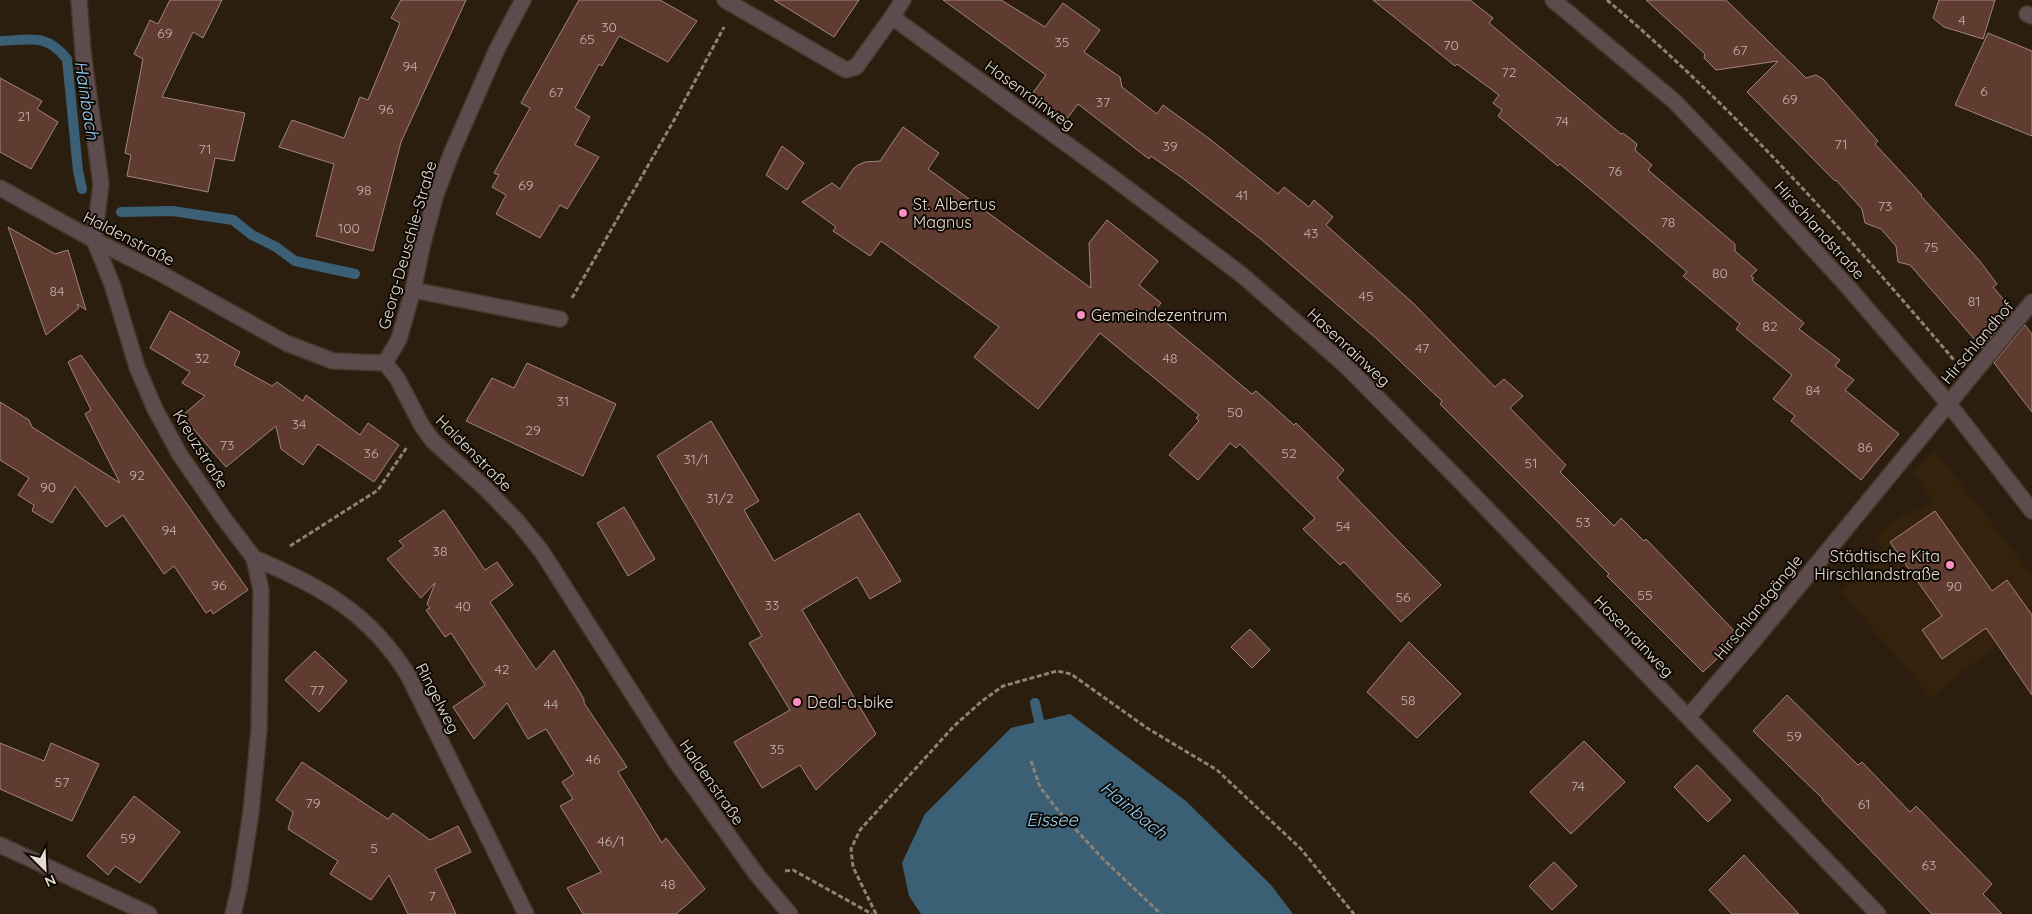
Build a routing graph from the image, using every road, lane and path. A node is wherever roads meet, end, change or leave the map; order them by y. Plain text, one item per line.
1 (79, 0) edge
2 (523, 0) edge
3 (903, 0) edge
4 (1553, 0) edge
5 (1607, 0) edge
6 (730, 3) edge
7 (892, 17) junction
8 (0, 188) edge
9 (94, 240) junction
10 (413, 290) junction
11 (2032, 302) edge
12 (560, 319) joint
13 (385, 363) junction
14 (1958, 365) dead end
15 (1948, 403) junction
16 (422, 426) junction
17 (2032, 511) edge
18 (254, 558) junction
19 (1688, 716) junction
20 (1031, 761) dead end
21 (0, 845) edge
22 (757, 875) junction
23 (149, 914) edge
24 (233, 914) edge
25 (526, 914) edge
26 (790, 914) edge
27 (872, 914) edge
28 (876, 914) edge
29 (1161, 914) edge
30 (1354, 914) edge
31 (1878, 914) edge

1 - 9 street, Kreuzstraße
2 - 10 street, Georg-Deuschle-Straße
3 - 7 street
4 - 15 street, Hirschlandstraße
5 - 14 path
6 - 7 street
6 - 12 path
7 - 19 street, Hasenrainweg
8 - 9 street, Haldenstraße
9 - 13 street, Haldenstraße
9 - 18 street, Kreuzstraße
10 - 12 street
10 - 13 street, Georg-Deuschle-Straße
11 - 15 street, Hirschlandhof
13 - 16 street, Haldenstraße
15 - 17 street, Hirschlandstraße
15 - 19 street, Hirschlandgängle
16 - 18 path
16 - 22 street, Haldenstraße
18 - 24 street, Kreuzstraße
18 - 25 street, Ringelweg
19 - 31 street, Hasenrainweg
20 - 29 path
21 - 23 street
22 - 26 street, Haldenstraße
22 - 27 path
28 - 30 path

